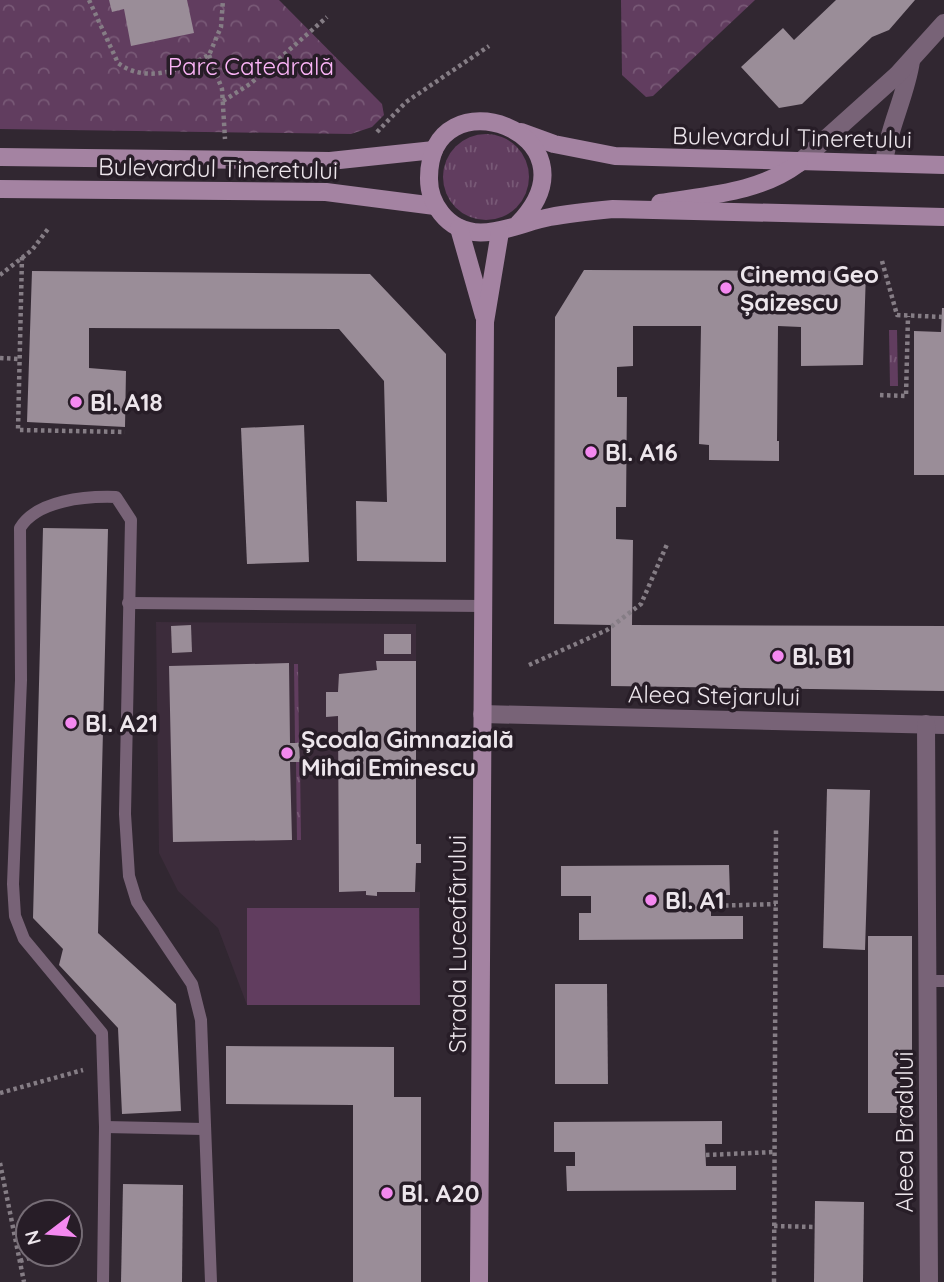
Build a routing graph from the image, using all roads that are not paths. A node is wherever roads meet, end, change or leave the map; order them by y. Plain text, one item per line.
1 (944, 23) edge
2 (911, 61) junction
3 (517, 130) junction
4 (434, 150) junction
5 (0, 157) edge
6 (799, 163) junction
7 (884, 163) junction
8 (944, 165) edge
9 (0, 190) edge
10 (435, 206) junction
11 (613, 209) junction
12 (944, 217) edge
13 (518, 223) junction
14 (459, 228) junction
15 (500, 232) junction
16 (485, 322) junction
17 (128, 603) junction
18 (483, 606) junction
19 (482, 713) junction
20 (935, 724) edge
21 (936, 981) edge
22 (105, 1127) junction
23 (204, 1129) junction
24 (103, 1282) edge
25 (211, 1282) edge
26 (478, 1282) edge
27 (929, 1282) edge

1 - 2 street
2 - 6 street
2 - 7 street
3 - 4 main road, Bulevardul Tineretului
3 - 6 main road, Bulevardul Tineretului
3 - 13 main road
4 - 5 main road, Bulevardul Tineretului
4 - 10 main road
6 - 7 main road, Bulevardul Tineretului
6 - 11 main road
7 - 8 main road, Bulevardul Tineretului
9 - 10 main road, Bulevardul Tineretului
10 - 14 main road
11 - 12 main road
11 - 13 main road
13 - 15 main road
14 - 15 main road
14 - 16 main road, Strada Luceafărului
15 - 16 main road, Strada Luceafărului
16 - 18 main road, Strada Luceafărului
17 - 18 lane
17 - 22 lane
17 - 23 lane
18 - 19 main road, Strada Luceafărului
19 - 20 street, Aleea Stejarului
19 - 26 main road, Strada Luceafărului
20 - 21 street, Aleea Bradului
21 - 27 street, Aleea Bradului
22 - 23 lane
22 - 24 lane
23 - 25 lane

